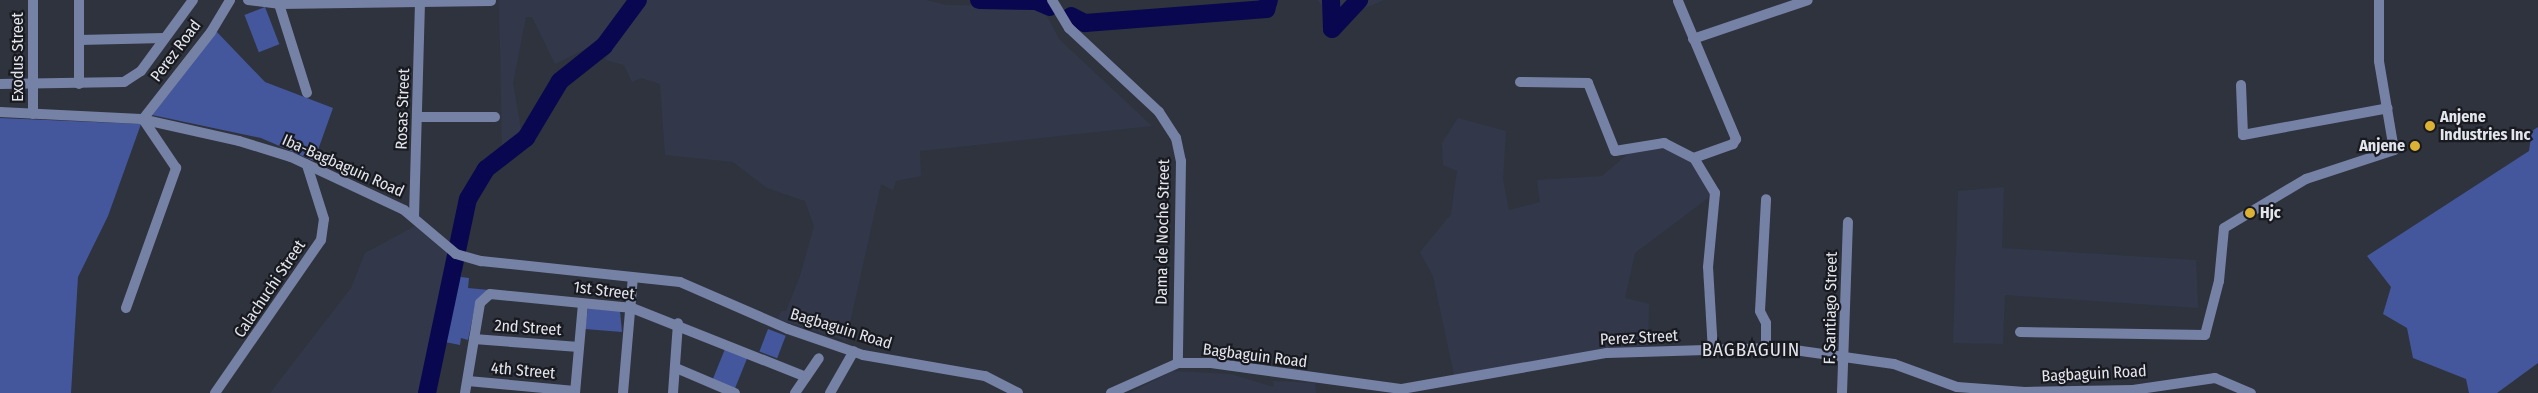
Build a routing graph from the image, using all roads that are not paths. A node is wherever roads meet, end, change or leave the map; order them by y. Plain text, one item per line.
1 (33, 0) edge
2 (79, 0) edge
3 (192, 0) edge
4 (230, 0) edge
5 (248, 0) edge
6 (1052, 0) edge
7 (1808, 0) edge
8 (2379, 0) edge
9 (491, 1) edge
10 (1678, 1) edge
11 (420, 3) junction
12 (279, 4) junction
13 (164, 38) junction
14 (1693, 39) junction
15 (79, 40) junction
16 (1520, 82) dead end
17 (0, 84) edge
18 (32, 84) junction
19 (79, 84) junction
20 (2241, 86) dead end
21 (307, 93) dead end
22 (2388, 108) junction
23 (0, 112) edge
24 (33, 114) junction
25 (418, 117) junction
26 (495, 117) dead end
27 (143, 119) junction
28 (1694, 158) junction
29 (307, 165) junction
30 (1766, 199) dead end
31 (414, 216) junction
32 (1848, 222) dead end
33 (633, 277) junction
34 (659, 279) joint
35 (583, 304) junction
36 (126, 308) dead end
37 (630, 308) junction
38 (678, 323) junction
39 (2020, 332) dead end
40 (474, 339) junction
41 (579, 347) junction
42 (1766, 348) junction
43 (1713, 350) junction
44 (854, 351) junction
45 (1845, 357) junction
46 (819, 358) dead end
47 (1178, 364) junction
48 (676, 368) junction
49 (806, 377) junction
50 (468, 381) junction
51 (1402, 391) edge
52 (1987, 391) edge
53 (575, 392) edge
54 (2025, 392) edge
55 (214, 393) edge
56 (465, 393) edge
57 (623, 393) edge
58 (673, 393) edge
59 (735, 393) edge
60 (796, 393) edge
61 (830, 393) edge
62 (1018, 393) edge
63 (1111, 393) edge
64 (1842, 393) edge
65 (2251, 393) edge

1 - 18 street, Exodus Street
2 - 15 street
3 - 13 street
4 - 27 street, Perez Road
5 - 12 street
6 - 47 street, Dama de Noche Street
7 - 14 street
8 - 22 street
9 - 11 street
10 - 14 street
11 - 12 street
11 - 25 street, Rosas Street
12 - 21 street
13 - 15 street
13 - 19 street
14 - 28 street
15 - 19 street
16 - 28 street
17 - 18 street
18 - 19 street
18 - 24 street, Exodus Street
20 - 22 street
22 - 39 street
23 - 24 street, Iba-Bagbaguin Road
24 - 27 street, Iba-Bagbaguin Road
25 - 26 street
25 - 31 street, Rosas Street
27 - 29 street, Iba-Bagbaguin Road
27 - 36 street
28 - 43 street
29 - 31 street, Iba-Bagbaguin Road
29 - 55 street, Calachuchi Street
30 - 42 street
31 - 33 street, Iba-Bagbaguin Road
32 - 45 street, F. Santiago Street
33 - 34 street, Iba-Bagbaguin Road
33 - 37 street
34 - 44 street, Bagbaguin Road
35 - 37 street, 1st Street
35 - 40 street, 1st Street
35 - 41 street
37 - 38 street, 1st Street
37 - 57 street
38 - 48 street
38 - 49 street, 1st Street
40 - 41 street, 2nd Street
40 - 50 street, 1st Street
41 - 53 street
42 - 43 street, Perez Street
42 - 45 street, Perez Street
43 - 51 street, Perez Street
44 - 61 street
44 - 62 street, Bagbaguin Road
45 - 52 street, Perez Street
45 - 64 street, F. Santiago Street
46 - 49 street
47 - 51 street, Bagbaguin Road
47 - 63 street, Bagbaguin Road
48 - 58 street
48 - 59 street
49 - 60 street
50 - 53 street, 4th Street
50 - 56 street, 1st Street
52 - 54 street, Perez Street
54 - 65 street, Bagbaguin Road

